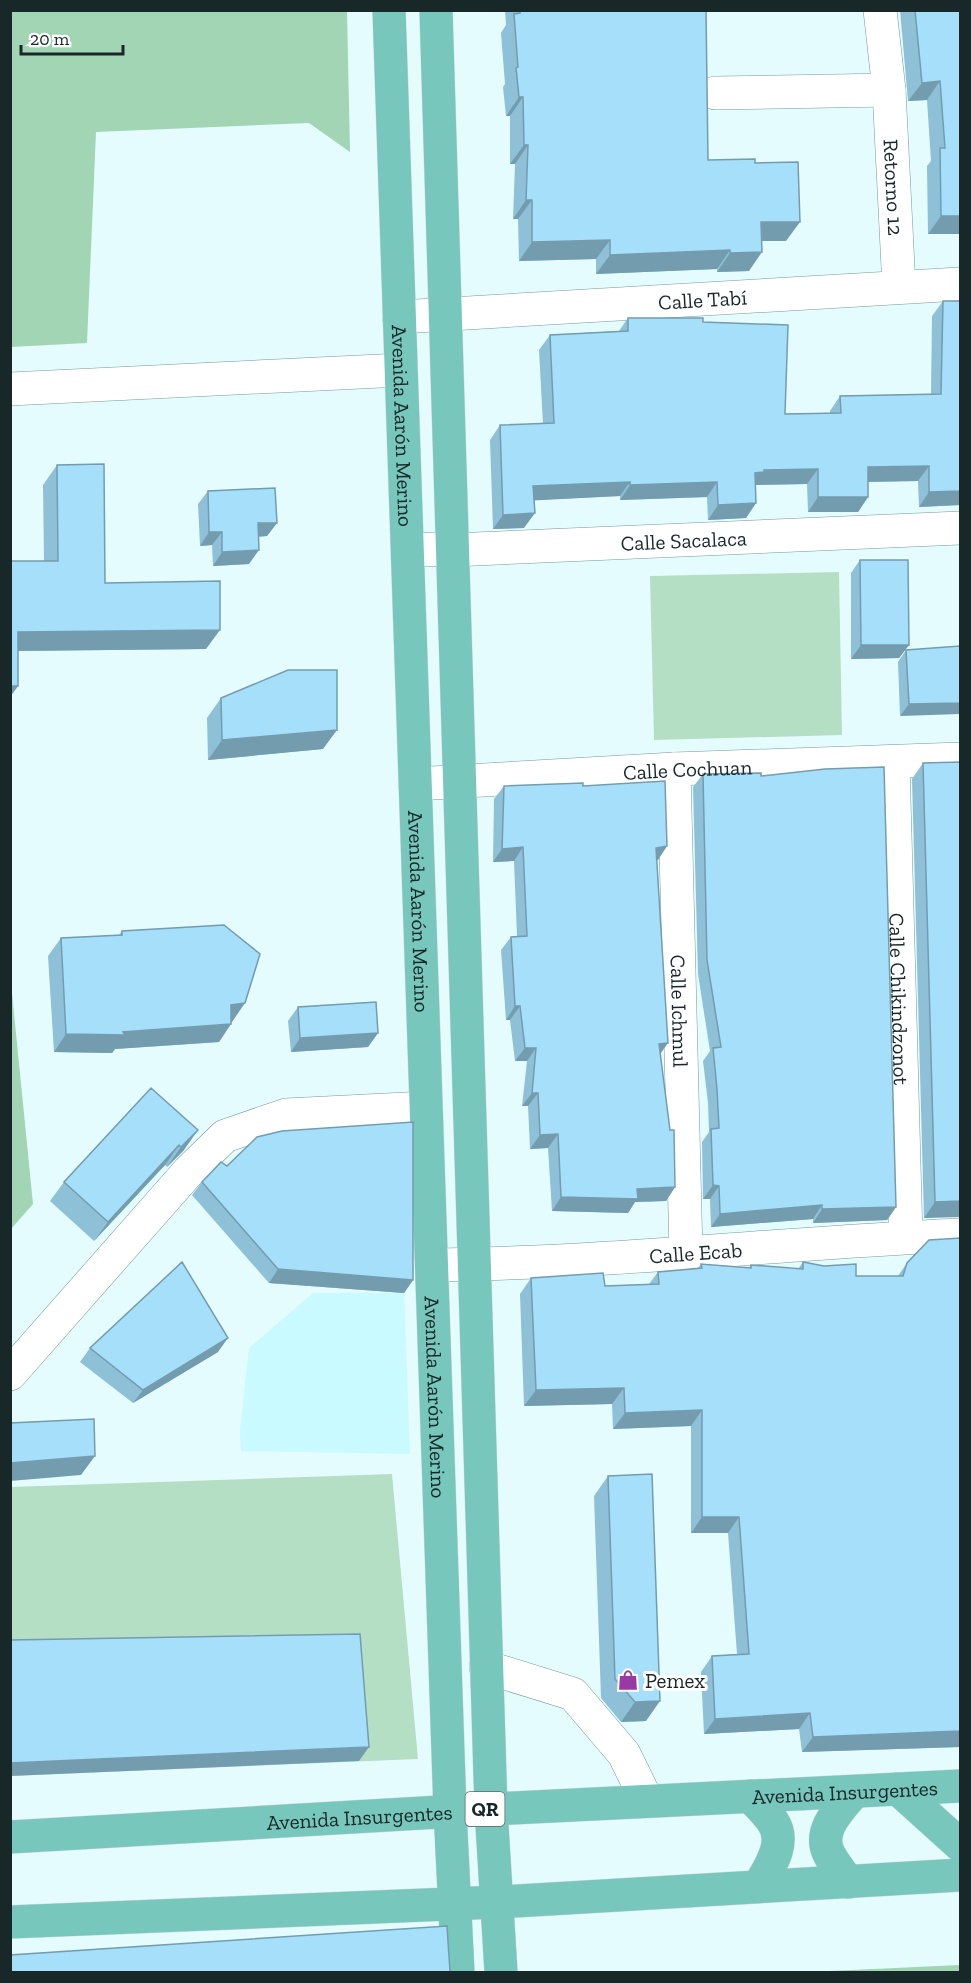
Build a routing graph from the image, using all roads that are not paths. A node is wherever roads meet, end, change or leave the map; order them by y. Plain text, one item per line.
1 (389, 10) edge
2 (436, 10) edge
3 (880, 10) edge
4 (889, 90) junction
5 (715, 93) dead end
6 (960, 284) edge
7 (899, 287) junction
8 (445, 313) junction
9 (399, 317) junction
10 (401, 370) junction
11 (10, 389) edge
12 (960, 528) edge
13 (408, 549) junction
14 (452, 550) junction
15 (960, 759) edge
16 (893, 762) junction
17 (674, 769) junction
18 (459, 783) junction
19 (415, 784) junction
20 (426, 1108) junction
21 (960, 1235) edge
22 (906, 1238) junction
23 (686, 1253) junction
24 (474, 1264) junction
25 (432, 1265) junction
26 (10, 1374) edge
27 (486, 1667) junction
28 (960, 1786) edge
29 (898, 1789) junction
30 (854, 1792) junction
31 (751, 1796) junction
32 (647, 1801) junction
33 (491, 1809) junction
34 (450, 1811) junction
35 (10, 1837) edge
36 (959, 1869) edge
37 (848, 1882) junction
38 (759, 1886) junction
39 (498, 1902) junction
40 (456, 1904) junction
41 (10, 1922) edge
42 (458, 1972) edge
43 (501, 1972) edge

1 - 9 main road, Avenida Aarón Merino
2 - 8 main road, Avenida Aarón Merino
3 - 4 street, Retorno 12
4 - 5 street
4 - 7 street, Retorno 12
6 - 7 street, Calle Tabí
7 - 8 street, Calle Tabí
8 - 9 street, Calle Tabí
8 - 14 main road, Avenida Aarón Merino
9 - 10 main road, Avenida Aarón Merino
10 - 11 street
10 - 13 main road, Avenida Aarón Merino
12 - 14 street, Calle Sacalaca
13 - 14 street, Calle Sacalaca
13 - 19 main road, Avenida Aarón Merino
14 - 18 main road, Avenida Aarón Merino
15 - 16 street, Calle Cochuan
16 - 17 street, Calle Cochuan
16 - 22 street, Calle Chikindzonot
17 - 18 street, Calle Cochuan
17 - 23 street, Calle Ichmul
18 - 19 street, Calle Cochuan
18 - 24 main road, Avenida Aarón Merino
19 - 20 main road, Avenida Aarón Merino
20 - 25 main road, Avenida Aarón Merino
20 - 26 street
21 - 22 street, Calle Ecab
22 - 23 street, Calle Ecab
23 - 24 street, Calle Ecab
24 - 25 street, Calle Ecab
24 - 27 main road, Avenida Aarón Merino
25 - 34 main road, Avenida Aarón Merino
27 - 32 street
27 - 33 main road, Avenida Aarón Merino
28 - 29 main road, Avenida Insurgentes / QR
29 - 30 main road, Avenida Insurgentes / QR
29 - 36 main road
30 - 31 main road, Avenida Insurgentes / QR
30 - 37 main road
31 - 32 main road, Avenida Insurgentes / QR
31 - 38 main road
32 - 33 main road, Avenida Insurgentes / QR
33 - 34 main road, Avenida Insurgentes / QR
33 - 39 main road, Avenida Aarón Merino
34 - 35 main road, Avenida Insurgentes / QR
34 - 40 main road, Avenida Aarón Merino
36 - 37 main road
37 - 38 main road
38 - 39 main road
39 - 40 main road
39 - 43 main road, Avenida Aarón Merino
40 - 41 main road
40 - 42 main road, Avenida Aarón Merino

